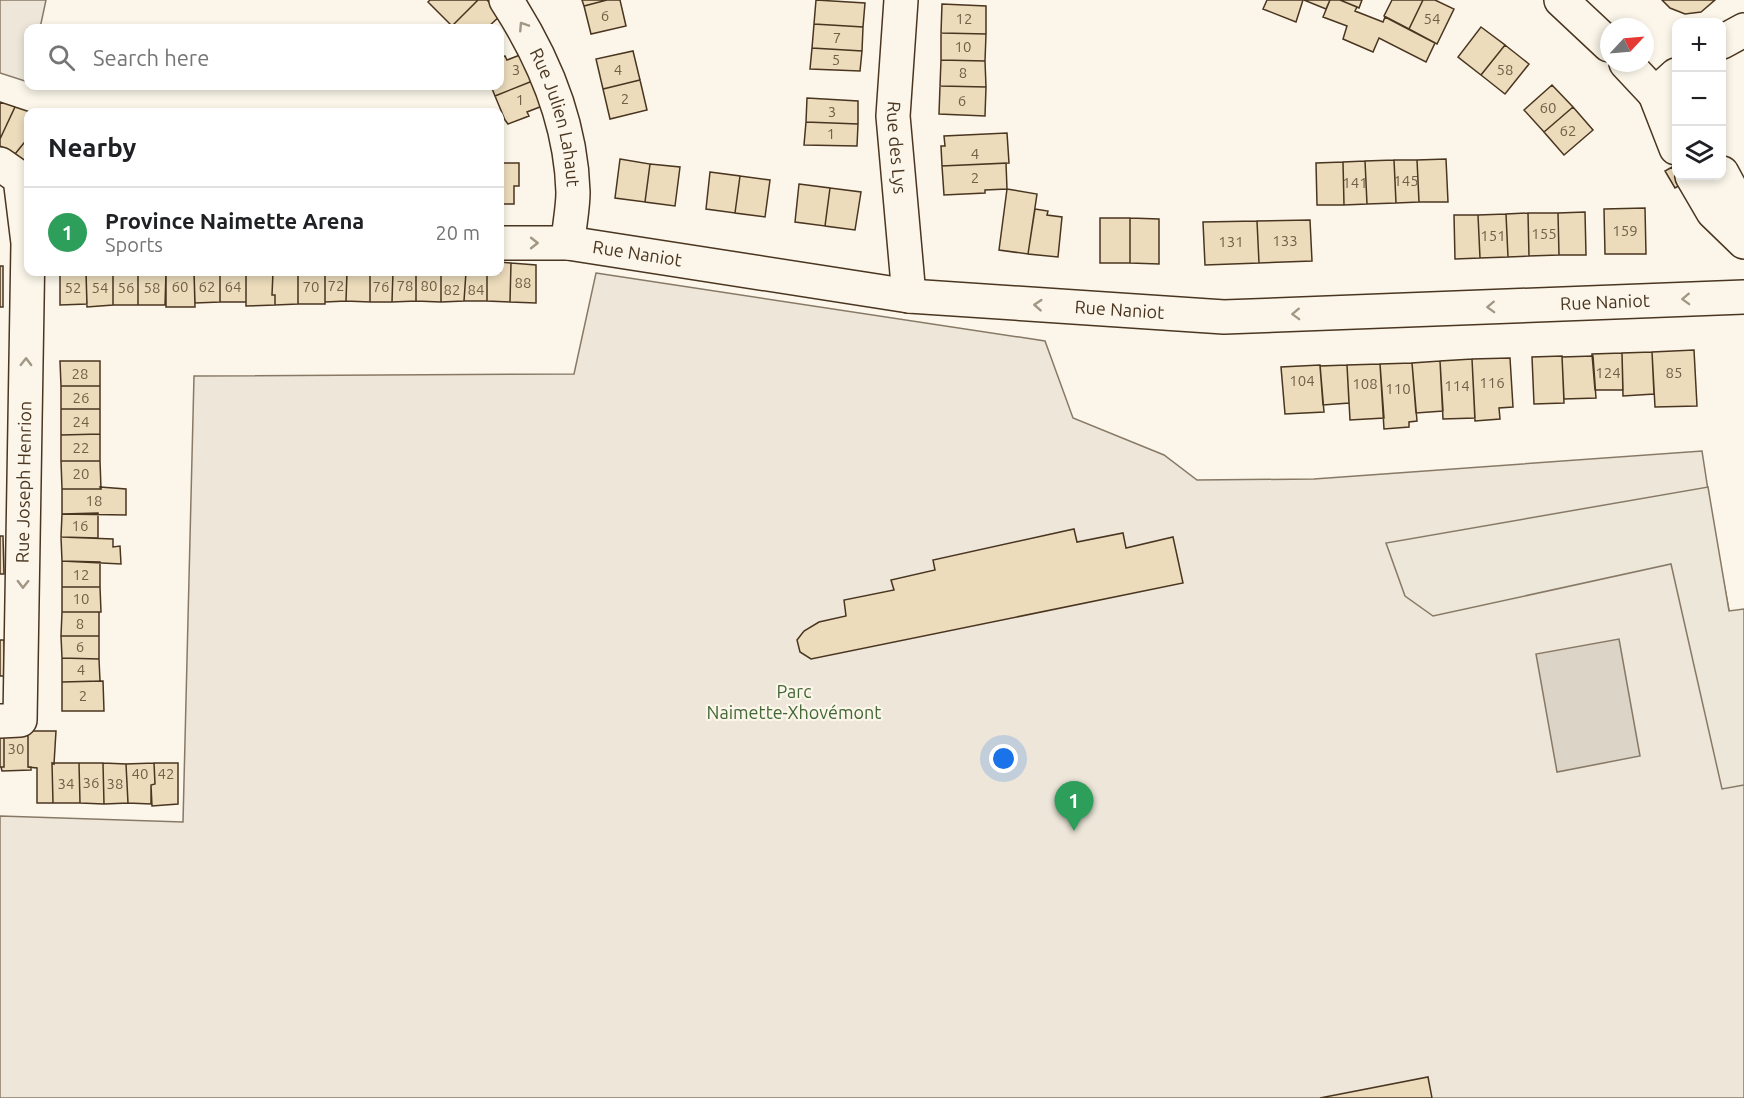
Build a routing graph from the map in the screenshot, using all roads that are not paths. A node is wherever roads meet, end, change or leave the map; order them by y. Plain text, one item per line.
1 (506, 0) edge
2 (901, 0) edge
3 (1561, 0) edge
4 (1744, 30) edge
5 (1600, 37) edge
6 (1726, 40) edge
7 (1638, 72) edge
8 (1669, 94) edge
9 (1674, 126) edge
10 (0, 164) edge
11 (1694, 180) edge
12 (1726, 180) edge
13 (1744, 227) edge
14 (1744, 242) edge
15 (504, 243) edge
16 (568, 243) junction
17 (19, 244) edge
18 (909, 296) junction
19 (1744, 297) edge
20 (12, 484) edge
21 (10, 721) edge

16 -> 1 street, Rue Julien Lahaut
2 - 18 street, Rue des Lys
3 - 5 street
4 - 6 street
7 - 8 street
8 - 9 street
10 - 17 street, Rue Joseph Henrion
11 - 14 street
12 - 13 street
15 -> 16 street, Rue Naniot
16 - 18 street, Rue Naniot
20 -> 17 street, Rue Joseph Henrion
19 -> 18 street, Rue Naniot
20 -> 21 street, Rue Joseph Henrion

